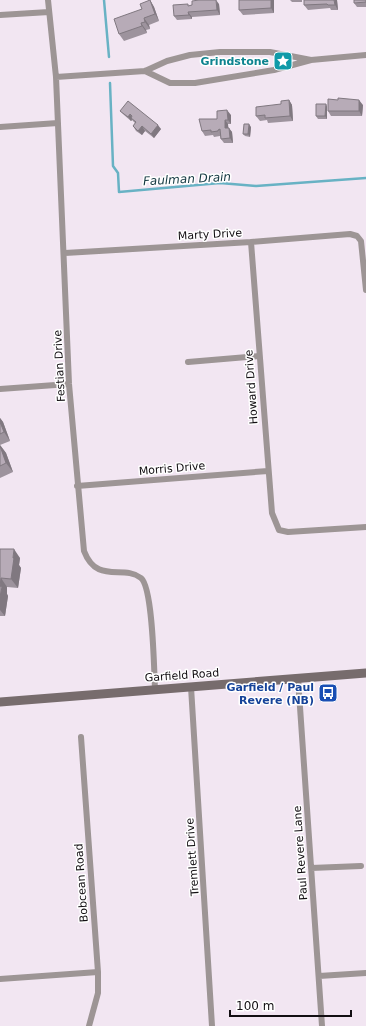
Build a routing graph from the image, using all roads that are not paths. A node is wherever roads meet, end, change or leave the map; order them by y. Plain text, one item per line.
1 (48, 0) edge
2 (49, 12) junction
3 (0, 15) edge
4 (366, 55) edge
5 (311, 60) junction
6 (145, 71) junction
7 (56, 78) junction
8 (58, 123) junction
9 (0, 127) edge
10 (251, 242) junction
11 (65, 253) junction
12 (366, 290) edge
13 (259, 356) junction
14 (188, 362) dead end
15 (70, 384) junction
16 (0, 389) edge
17 (268, 471) junction
18 (77, 486) junction
19 (366, 527) edge
20 (366, 673) edge
21 (298, 678) junction
22 (191, 687) junction
23 (155, 689) junction
24 (0, 702) edge
25 (81, 737) dead end
26 (361, 866) dead end
27 (311, 868) junction
28 (98, 972) junction
29 (366, 973) edge
30 (319, 976) junction
31 (0, 979) edge
32 (88, 1026) edge
33 (212, 1026) edge
34 (322, 1026) edge

1 - 2 street, Festian Drive
2 - 3 street
2 - 7 street, Festian Drive
4 - 5 street
5 - 6 street
5 - 6 street
6 - 7 street
7 - 8 street, Festian Drive
8 - 9 street
8 - 11 street, Festian Drive
10 - 11 street, Marty Drive
10 - 12 street, Marty Drive
10 - 13 street, Howard Drive
11 - 15 street, Festian Drive
13 - 14 street
13 - 17 street, Howard Drive
15 - 16 street
15 - 18 street, Festian Drive
17 - 18 street, Morris Drive
17 - 19 street, Howard Drive
18 - 23 street, Festian Drive
20 - 21 main road, Garfield Road
21 - 22 main road, Garfield Road
21 - 27 street, Paul Revere Lane
22 - 23 main road, Garfield Road
22 - 33 street, Tremlett Drive
23 - 24 main road, Garfield Road
25 - 28 street, Bobcean Road
26 - 27 street
27 - 30 street, Paul Revere Lane
28 - 31 street
28 - 32 street, Bobcean Road
29 - 30 street
30 - 34 street, Paul Revere Lane

